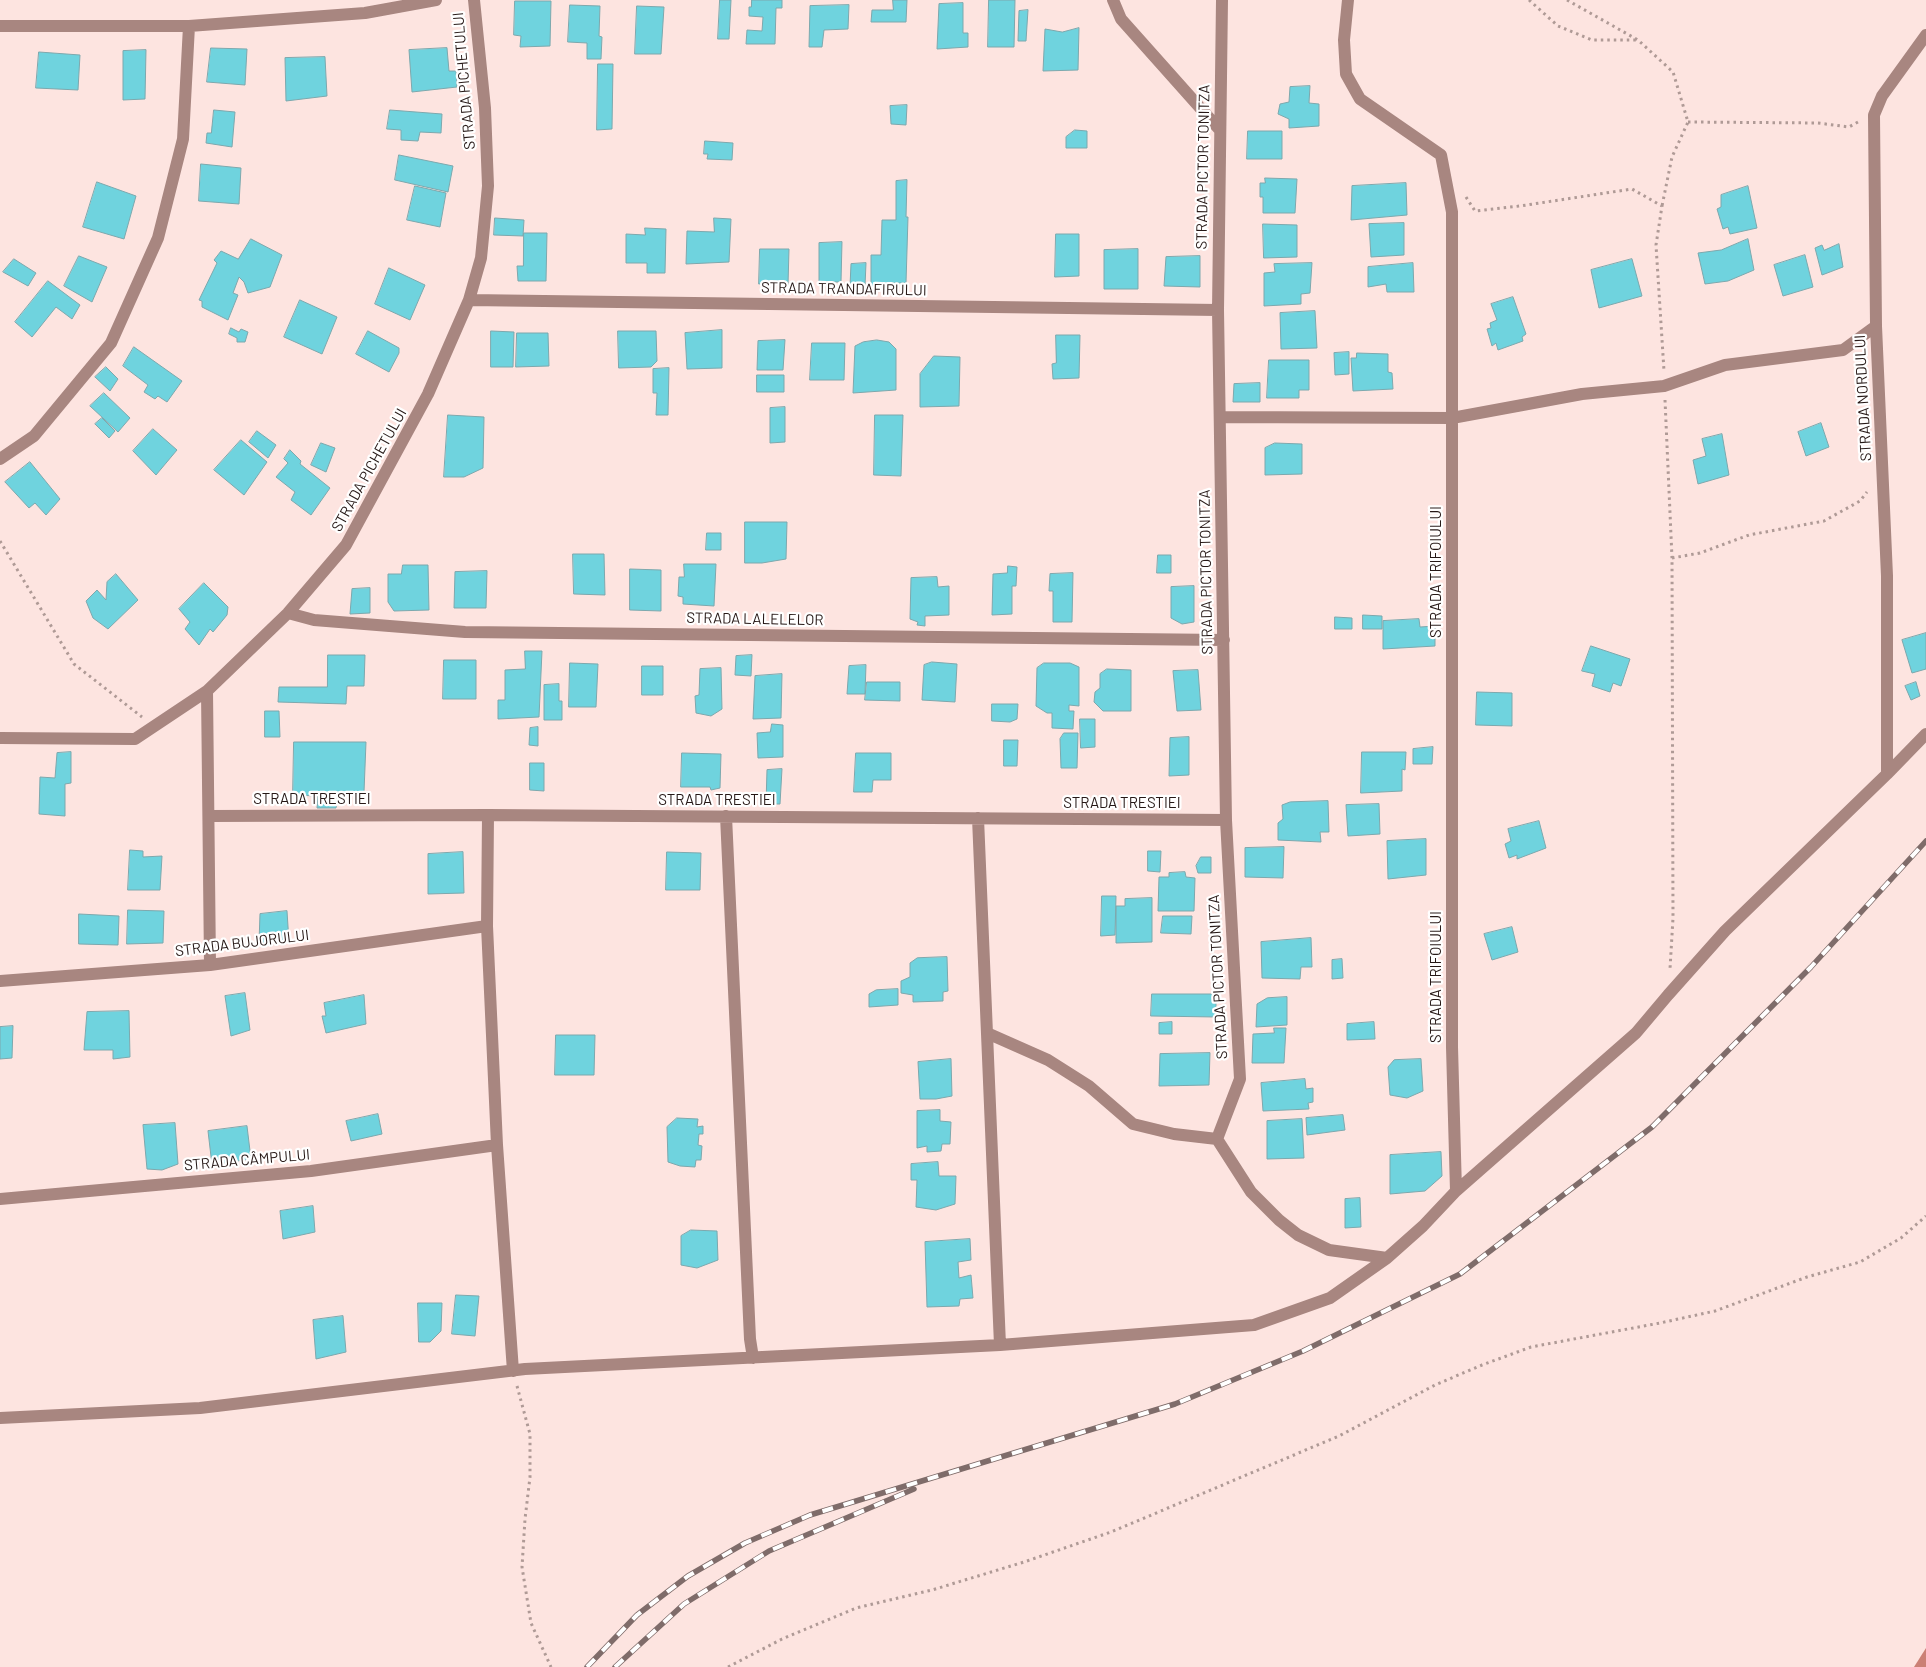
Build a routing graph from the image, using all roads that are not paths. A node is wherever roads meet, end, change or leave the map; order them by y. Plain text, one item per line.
1 (436, 0) edge
2 (474, 0) edge
3 (1113, 0) edge
4 (1222, 0) edge
5 (1348, 0) edge
6 (365, 6) edge
7 (0, 26) edge
8 (189, 26) junction
9 (1926, 35) edge
10 (1219, 129) junction
11 (469, 300) junction
12 (1218, 310) junction
13 (1876, 326) junction
14 (1220, 417) junction
15 (1452, 418) junction
16 (0, 459) edge
17 (288, 613) junction
18 (1224, 640) junction
19 (207, 692) junction
20 (1926, 734) edge
21 (0, 738) edge
22 (1887, 774) junction
23 (488, 814) junction
24 (208, 816) junction
25 (726, 816) junction
26 (978, 818) junction
27 (1226, 820) junction
28 (487, 926) junction
29 (210, 965) junction
30 (0, 981) edge
31 (987, 1033) junction
32 (1217, 1139) junction
33 (497, 1145) junction
34 (1456, 1191) junction
35 (0, 1199) edge
36 (1387, 1258) junction
37 (1000, 1345) junction
38 (753, 1358) junction
39 (513, 1371) junction
40 (0, 1418) edge

1 - 6 street
2 - 11 street, STRADA PICHETULUI
3 - 10 street
4 - 10 street, STRADA PICTOR TONITZA
5 - 15 street, STRADA TRIFOIULUI
6 - 8 street
7 - 8 street
8 - 16 street
9 - 13 street, STRADA NORDULUI
10 - 12 street, STRADA PICTOR TONITZA
11 - 12 street, STRADA TRANDAFIRULUI
11 - 17 street, STRADA PICHETULUI
12 - 14 street, STRADA PICTOR TONITZA
13 - 15 street
13 - 22 street, STRADA NORDULUI
14 - 15 street
14 - 18 street, STRADA PICTOR TONITZA
15 - 34 street, STRADA TRIFOIULUI
17 - 18 street, STRADA LALELELOR
17 - 19 street, STRADA PICHETULUI
18 - 27 street, STRADA PICTOR TONITZA
19 - 21 street, STRADA PICHETULUI
19 - 24 street
20 - 22 street
22 - 34 street
23 - 24 street, STRADA TRESTIEI
23 - 25 street, STRADA TRESTIEI
23 - 28 street
24 - 29 street
25 - 26 street, STRADA TRESTIEI
25 - 38 street
26 - 27 street, STRADA TRESTIEI
26 - 31 street
27 - 32 street, STRADA PICTOR TONITZA
28 - 29 street, STRADA BUJORULUI
28 - 33 street
29 - 30 street, STRADA BUJORULUI
31 - 32 street
31 - 37 street
32 - 36 street
33 - 35 street, STRADA CÂMPULUI
33 - 39 street
34 - 36 street
36 - 37 street
37 - 38 street
38 - 39 street
39 - 40 street

